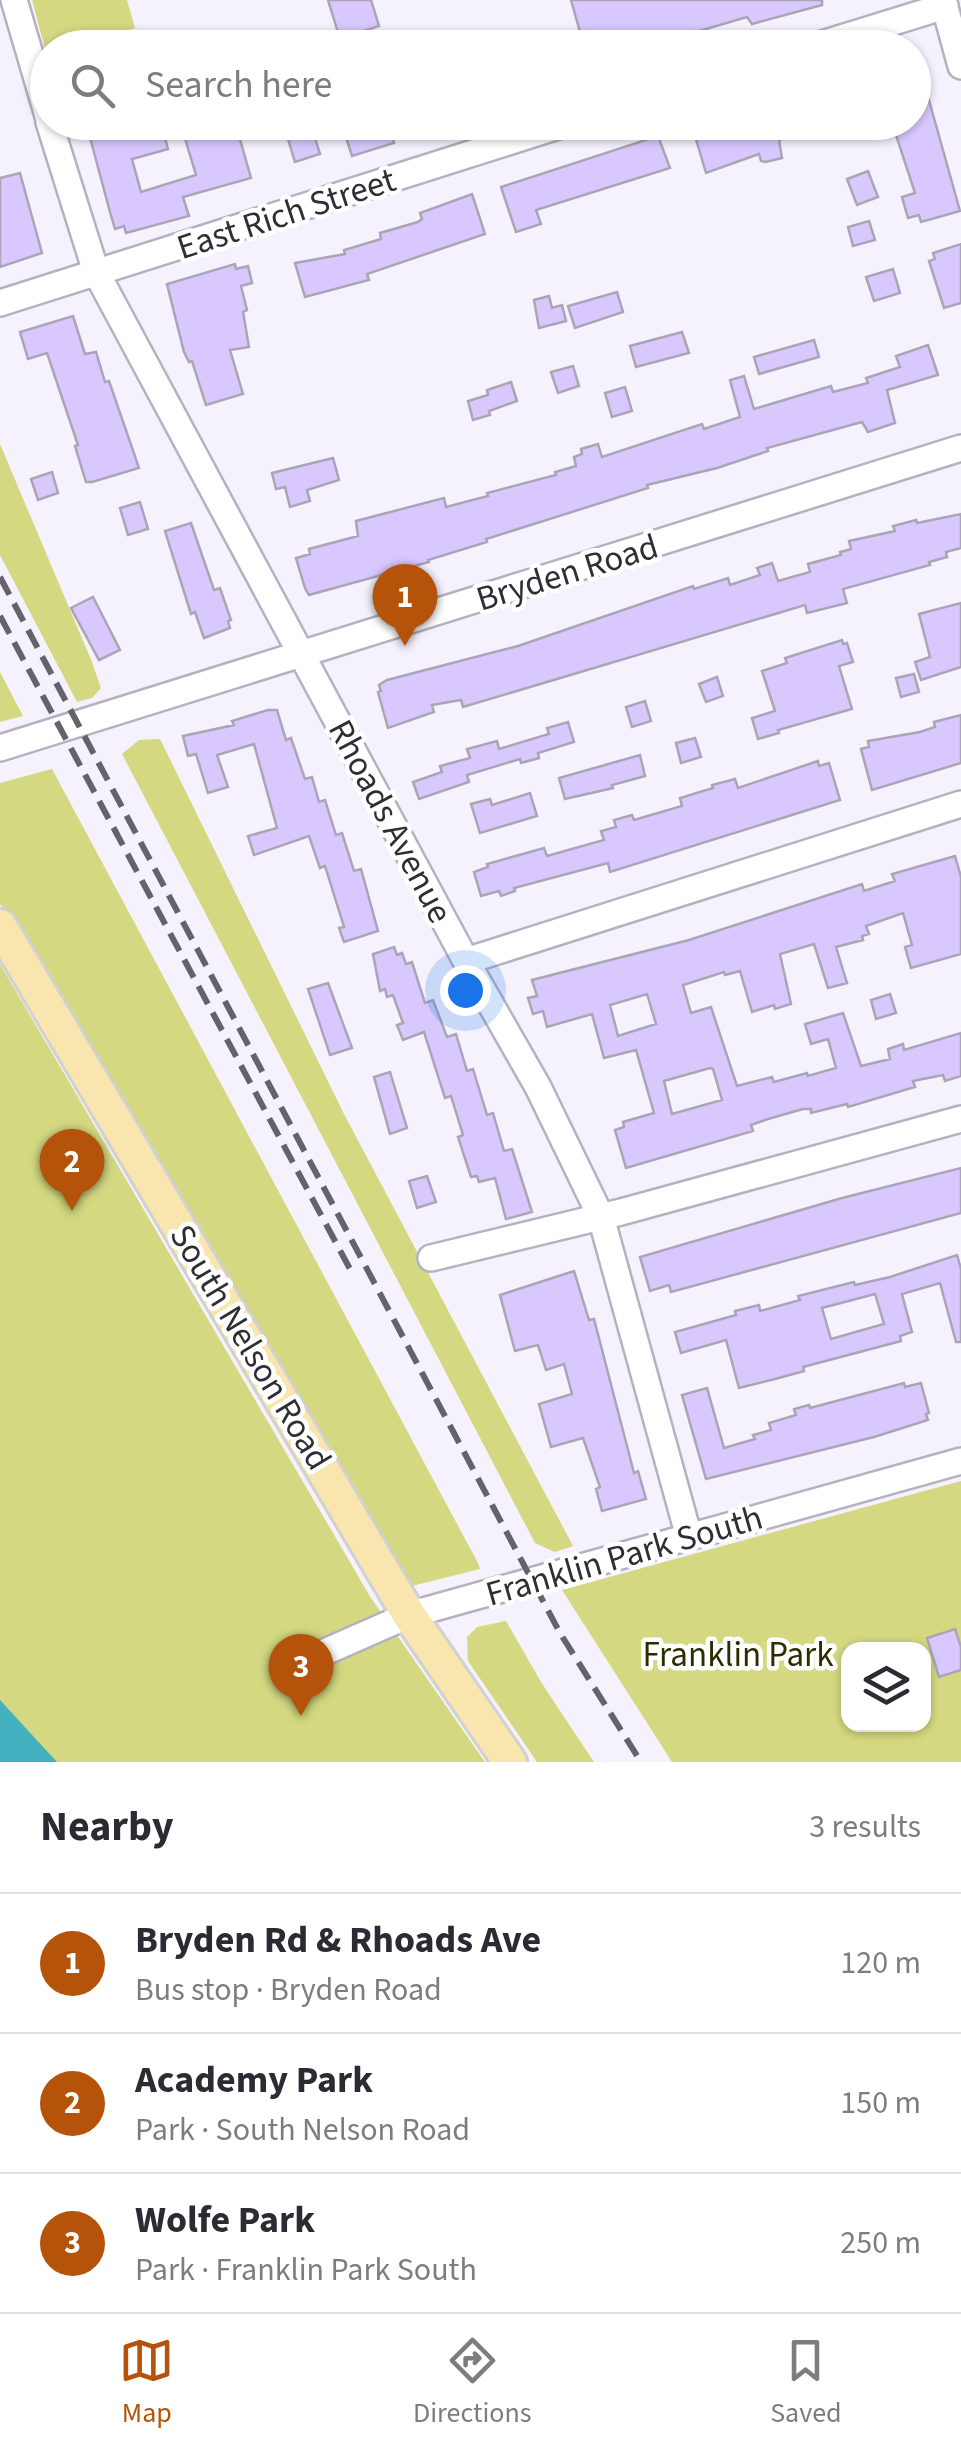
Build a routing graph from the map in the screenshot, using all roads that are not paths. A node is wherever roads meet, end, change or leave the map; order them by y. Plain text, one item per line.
1 (14, 0) edge
2 (944, 3) edge
3 (863, 30) edge
4 (30, 56) edge
5 (961, 66) edge
6 (55, 140) edge
7 (514, 140) edge
8 (96, 272) junction
9 (0, 302) edge
10 (961, 448) edge
11 (301, 656) junction
12 (0, 748) edge
13 (961, 804) edge
14 (0, 926) edge
15 (466, 962) junction
16 (961, 1118) edge
17 (600, 1217) junction
18 (430, 1258) dead end
19 (961, 1461) edge
20 (689, 1536) junction
21 (410, 1615) junction
22 (293, 1666) dead end
23 (510, 1762) edge

1 - 4 street, Rhoads Avenue
2 - 3 street
2 - 5 street
6 - 8 street, Rhoads Avenue
7 - 8 street, East Rich Street
8 - 9 street, East Rich Street
8 - 11 street, Rhoads Avenue
10 - 11 street, Bryden Road
11 - 12 street, Bryden Road
11 - 15 street, Rhoads Avenue
13 - 15 street
14 - 21 main road, South Nelson Road
15 - 17 street, Rhoads Avenue
16 - 17 street
17 - 18 street
17 - 20 street, Rhoads Avenue
19 - 20 street, Franklin Park South
20 - 21 street, Franklin Park South
21 - 22 street, Franklin Park South
21 - 23 main road, South Nelson Road

